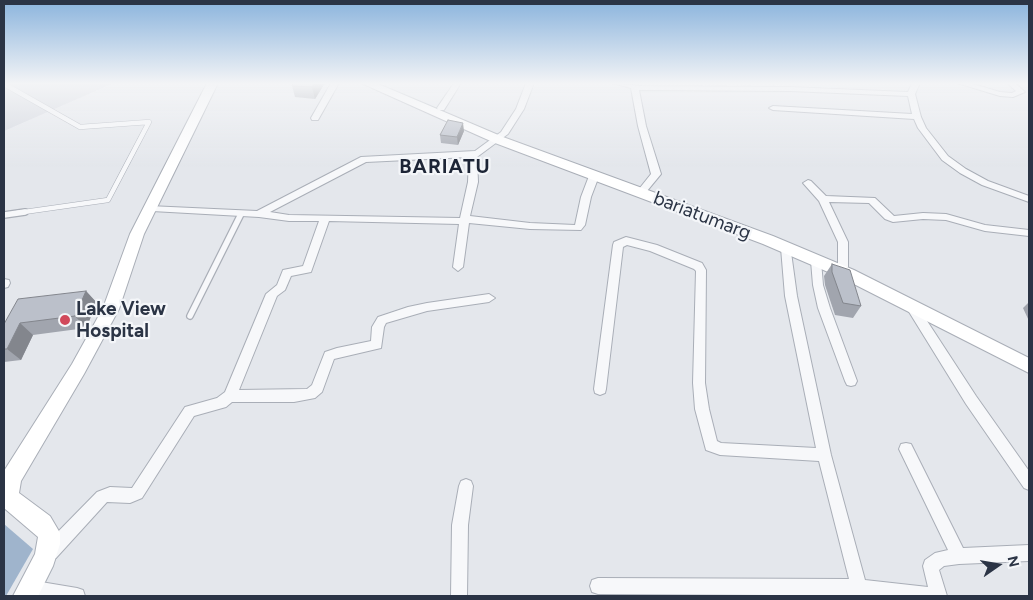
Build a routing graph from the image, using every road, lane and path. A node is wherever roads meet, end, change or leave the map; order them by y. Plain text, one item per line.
1 (52, 111) edge
2 (199, 111) edge
3 (319, 111) edge
4 (437, 111) edge
5 (447, 111) edge
6 (519, 111) edge
7 (640, 111) edge
8 (821, 111) edge
9 (915, 111) edge
10 (917, 117) junction
11 (315, 118) dead end
12 (502, 137) junction
13 (473, 155) junction
14 (594, 176) junction
15 (808, 183) dead end
16 (644, 189) junction
17 (823, 199) junction
18 (1029, 199) edge
19 (152, 208) junction
20 (241, 214) junction
21 (259, 214) junction
22 (4, 215) edge
23 (326, 218) junction
24 (464, 220) junction
25 (1029, 232) edge
26 (786, 248) junction
27 (816, 261) junction
28 (843, 266) junction
29 (458, 267) dead end
30 (489, 298) dead end
31 (912, 307) junction
32 (190, 316) dead end
33 (1029, 357) edge
34 (1029, 366) edge
35 (851, 381) dead end
36 (600, 389) dead end
37 (230, 396) junction
38 (906, 449) dead end
39 (824, 455) junction
40 (1029, 483) edge
41 (6, 485) edge
42 (466, 486) dead end
43 (1029, 553) edge
44 (959, 556) junction
45 (45, 558) junction
46 (598, 586) dead end
47 (859, 587) junction
48 (27, 592) edge
49 (77, 596) edge
50 (459, 596) edge
51 (931, 596) edge
52 (939, 596) edge

1 - 22 lane
2 - 19 main road
3 - 11 street
4 - 12 main road, bariatumarg
5 - 12 main road, bariatumarg
6 - 12 street
7 - 16 street
8 - 10 street
9 - 10 street
10 - 18 street
12 - 13 street
12 - 14 main road, bariatumarg
12 - 16 main road, bariatumarg
13 - 21 street
13 - 24 street
14 - 24 street
14 - 26 main road, bariatumarg
15 - 17 street
16 - 28 main road, bariatumarg
17 - 25 street
17 - 28 street
19 - 20 street
19 - 41 main road
20 - 21 street
20 - 32 lane
21 - 23 street
23 - 24 street
23 - 37 street
24 - 29 street
26 - 27 main road, bariatumarg
26 - 39 street
27 - 31 main road, bariatumarg
27 - 35 street
28 - 33 main road, bariatumarg
30 - 37 street
31 - 34 main road, bariatumarg
31 - 40 street
36 - 39 street
37 - 45 street
38 - 44 street
39 - 47 street
41 - 45 main road
42 - 50 street
43 - 44 street
44 - 52 street
45 - 48 main road
46 - 47 street
47 - 51 street
48 - 49 street

